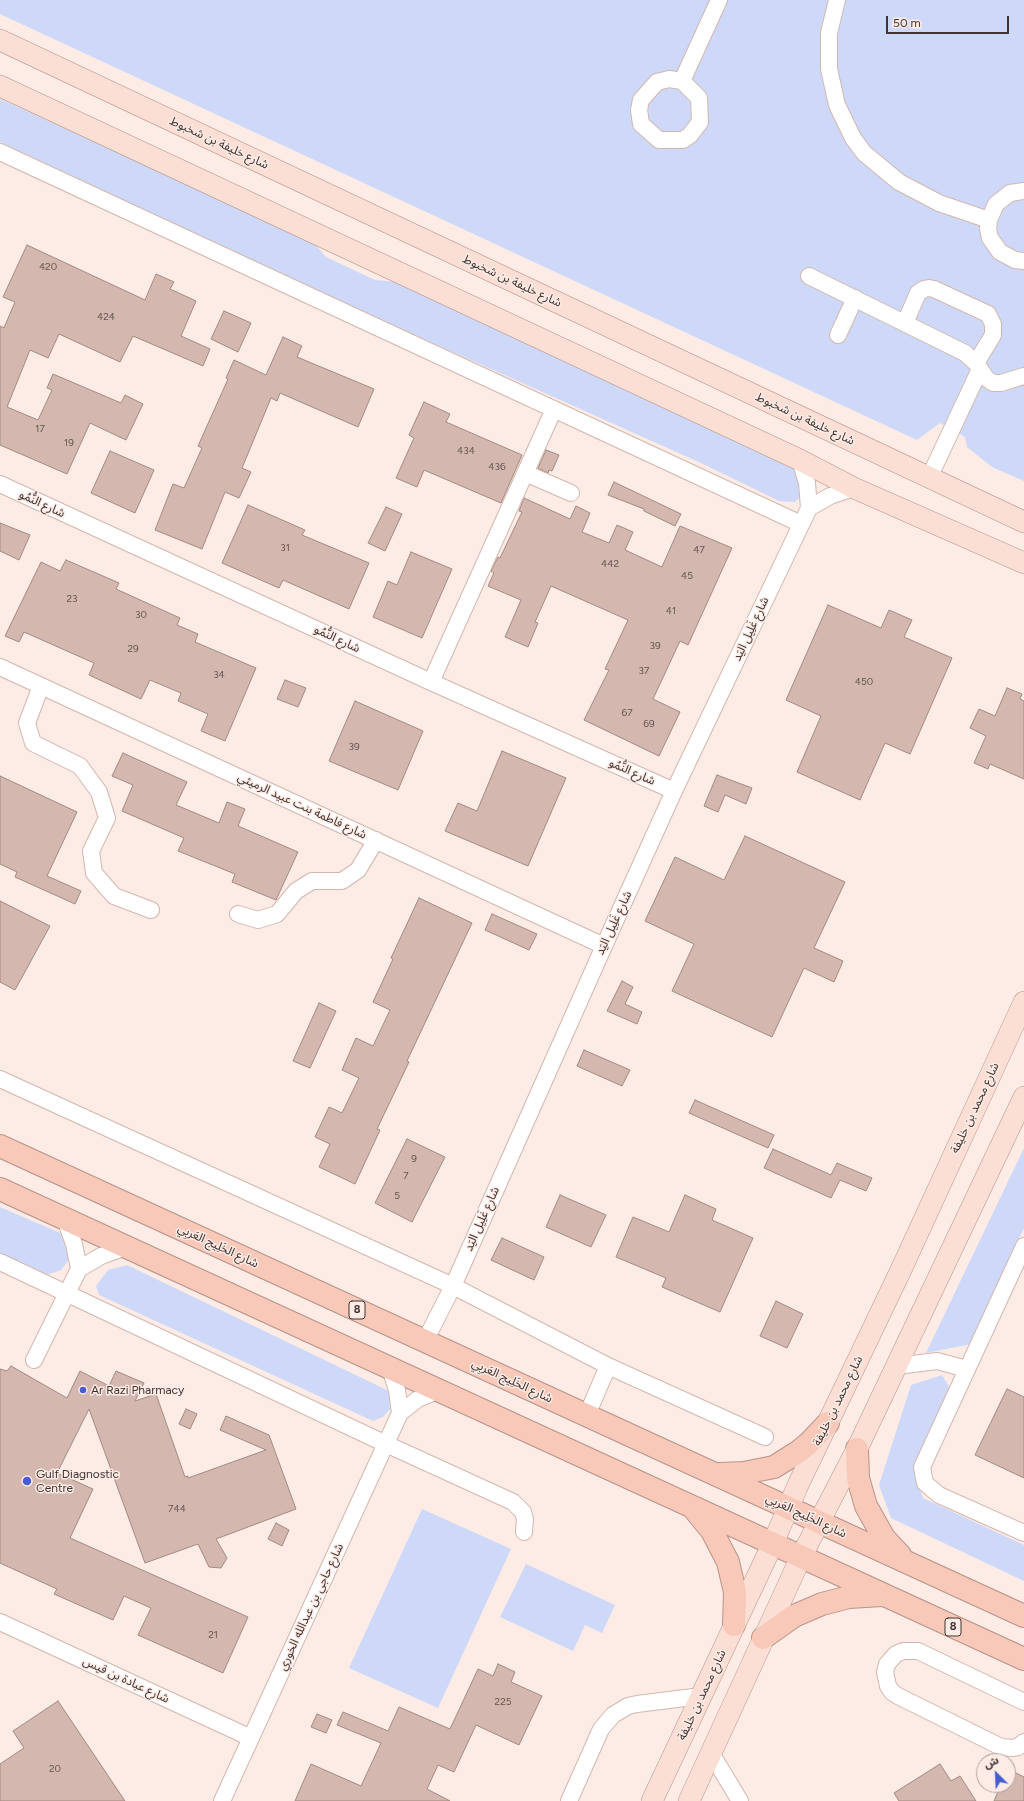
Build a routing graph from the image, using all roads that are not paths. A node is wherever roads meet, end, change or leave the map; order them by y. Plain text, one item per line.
1 (719, 0) edge
2 (837, 0) edge
3 (0, 40) edge
4 (682, 82) dead end
5 (0, 86) edge
6 (0, 152) edge
7 (1024, 191) edge
8 (989, 220) junction
9 (1024, 261) edge
10 (809, 276) dead end
11 (855, 298) junction
12 (905, 323) junction
13 (838, 335) dead end
14 (978, 366) junction
15 (1024, 376) edge
16 (554, 409) junction
17 (800, 460) junction
18 (525, 473) junction
19 (929, 478) junction
20 (0, 484) edge
21 (854, 488) junction
22 (572, 493) dead end
23 (809, 508) junction
24 (1024, 522) edge
25 (801, 524) junction
26 (1024, 563) edge
27 (0, 667) edge
28 (431, 682) junction
29 (42, 686) junction
30 (674, 791) junction
31 (376, 840) junction
32 (151, 910) dead end
33 (238, 914) dead end
34 (604, 946) junction
35 (1024, 1002) edge
36 (0, 1079) edge
37 (1024, 1097) edge
38 (0, 1146) edge
39 (0, 1190) edge
40 (65, 1219) junction
41 (1024, 1246) edge
42 (126, 1247) junction
43 (0, 1262) edge
44 (79, 1269) junction
45 (453, 1286) junction
46 (66, 1294) junction
47 (425, 1341) junction
48 (34, 1360) dead end
49 (608, 1366) junction
50 (897, 1366) junction
51 (390, 1368) junction
52 (967, 1369) junction
53 (439, 1390) junction
54 (400, 1413) junction
55 (587, 1415) junction
56 (828, 1422) junction
57 (765, 1437) dead end
58 (386, 1444) junction
59 (857, 1449) junction
60 (714, 1474) junction
61 (691, 1505) junction
62 (789, 1508) junction
63 (819, 1522) junction
64 (524, 1532) dead end
65 (1024, 1533) edge
66 (773, 1543) junction
67 (802, 1557) junction
68 (910, 1563) junction
69 (882, 1595) junction
70 (1024, 1616) edge
71 (0, 1622) edge
72 (734, 1625) junction
73 (763, 1638) junction
74 (1024, 1659) edge
75 (701, 1696) junction
76 (1024, 1702) edge
77 (251, 1738) junction
78 (1022, 1747) edge
79 (711, 1752) junction
80 (222, 1801) edge
81 (569, 1801) edge
82 (652, 1801) edge
83 (689, 1801) edge
84 (740, 1801) edge

1 - 4 street
2 - 8 street
3 - 19 main road, شارع خليفة بن شخبوط
5 - 17 main road
6 - 16 street
7 - 8 street
8 - 9 street
10 - 11 street
11 - 12 street
11 - 13 street
12 - 14 street
12 - 14 street
14 - 15 street
14 - 19 street
16 - 18 street
16 - 25 street
17 - 21 main road
17 - 23 street
18 - 22 street
18 - 28 street
19 - 24 main road, شارع خليفة بن شخبوط
20 - 28 street, شارع النُّمُو
21 - 23 street
21 - 26 main road
23 - 25 street, شارع غَلِيل اليَد
25 - 30 street, شارع غَلِيل اليَد
27 - 29 street, شارع فاطمة بنت عبيد الرميثي
28 - 30 street, شارع النُّمُو
29 - 31 street, شارع فاطمة بنت عبيد الرميثي
29 - 32 street
30 - 34 street, شارع غَلِيل اليَد
31 - 33 street
31 - 34 street, شارع فاطمة بنت عبيد الرميثي
34 - 45 street, شارع غَلِيل اليَد
35 - 56 main road, شارع محمد بن خليفة
36 - 45 street
37 - 50 main road
38 - 47 highway, شارع الخَلِيج العَربِي / 8
39 - 40 highway, 8
40 - 42 highway, 8
40 - 44 street
41 - 52 street
42 - 44 street
42 - 51 highway, 8
43 - 46 street
44 - 46 street
45 - 47 street, شارع غَلِيل اليَد
45 - 49 street
46 - 48 street
46 - 58 street
47 - 55 highway, شارع الخَلِيج العَربِي / 8
49 - 55 street
49 - 57 street
50 - 52 street
50 - 59 main road
51 - 53 highway, 8
51 - 54 street
52 - 65 street
53 - 54 street, شارع حاجي بن عبدالله الخوري
53 - 61 highway, 8
54 - 58 street, شارع حاجي بن عبدالله الخوري
55 - 60 highway, شارع الخَلِيج العَربِي / 8
56 - 60 highway
56 - 62 main road, شارع محمد بن خليفة
58 - 64 street
58 - 77 street, شارع حاجي بن عبدالله الخوري
59 - 63 main road
59 - 68 highway
60 - 62 highway, شارع الخَلِيج العَربِي / 8
61 - 66 highway, 8
61 - 72 highway
62 - 63 highway, شارع الخَلِيج العَربِي / 8
62 - 66 main road, شارع محمد بن خليفة
63 - 67 main road
63 - 68 highway, شارع الخَلِيج العَربِي / 8
66 - 67 highway, 8
66 - 72 main road, شارع محمد بن خليفة
67 - 69 highway, 8
67 - 73 main road
68 - 70 highway, شارع الخَلِيج العَربِي / 8
69 - 73 highway
69 - 74 highway, 8
71 - 77 street, شارع عبادة بن قيس
72 - 75 main road, شارع محمد بن خليفة
73 - 79 main road
75 - 81 street
75 - 82 main road, شارع محمد بن خليفة
76 - 78 street
77 - 80 street, شارع حاجي بن عبدالله الخوري
79 - 83 main road
79 - 84 street

